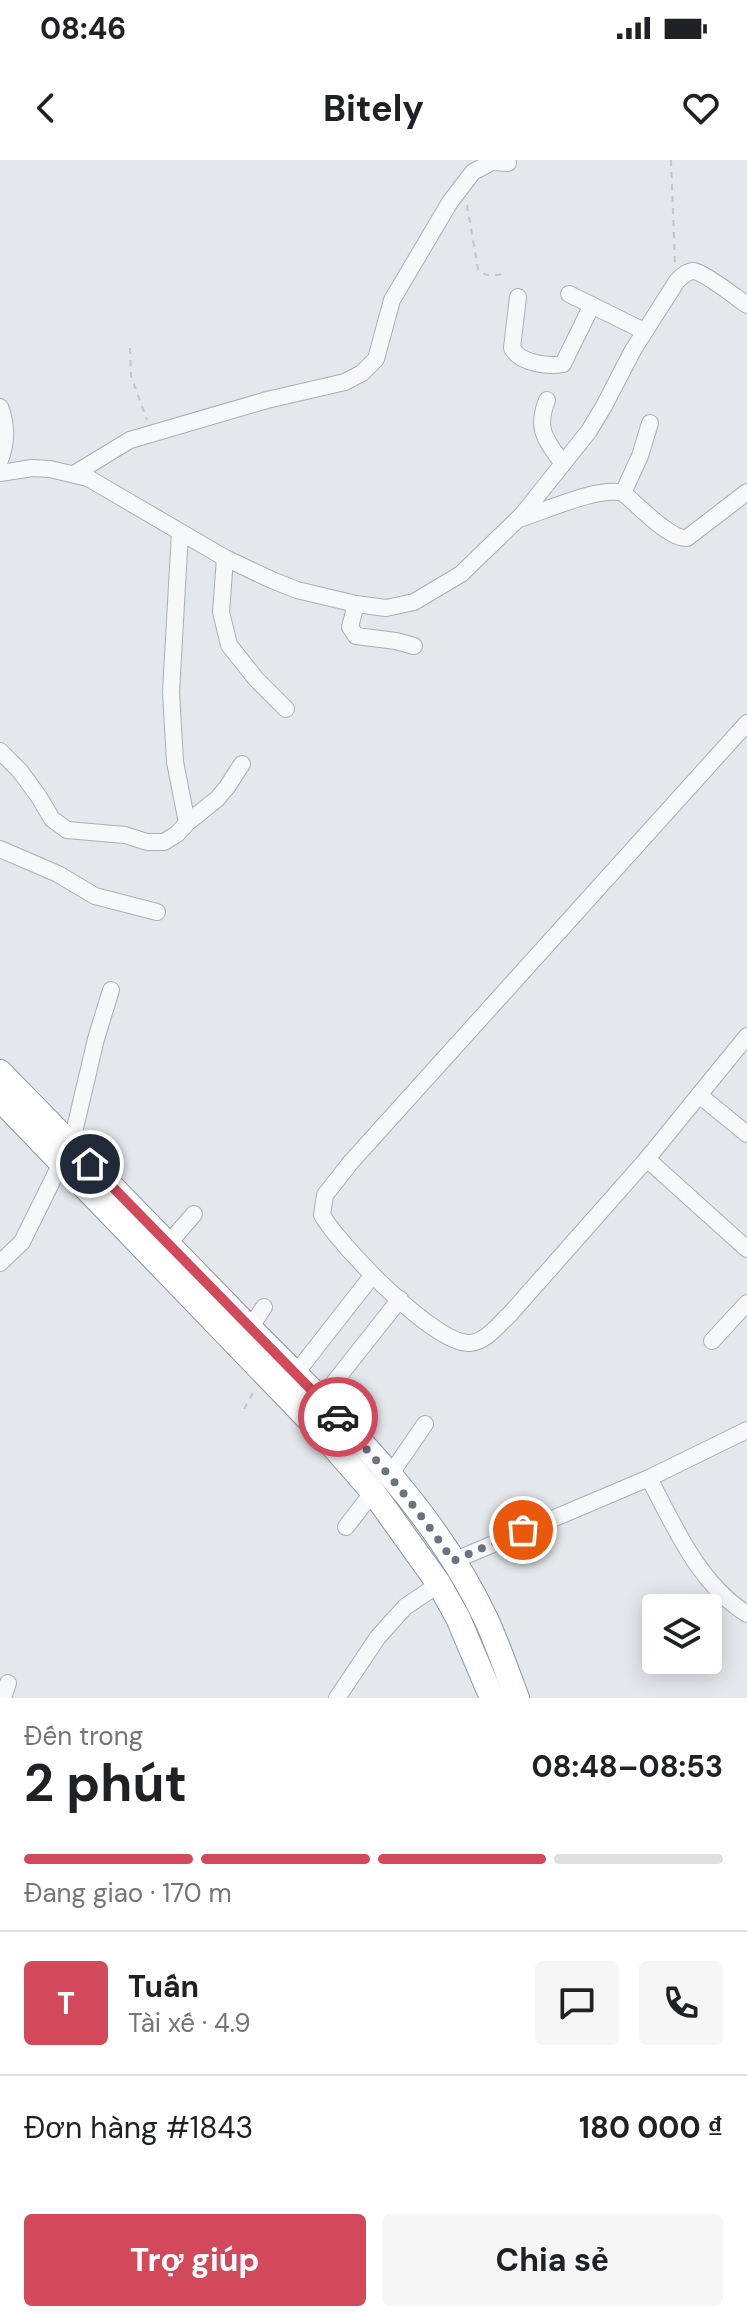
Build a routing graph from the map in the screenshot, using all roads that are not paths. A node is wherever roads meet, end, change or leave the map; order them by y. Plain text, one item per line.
1 (508, 163) dead end
2 (569, 294) dead end
3 (518, 297) dead end
4 (592, 305) junction
5 (747, 305) edge
6 (644, 331) junction
7 (547, 400) dead end
8 (0, 407) edge
9 (650, 423) dead end
10 (0, 460) edge
11 (563, 464) junction
12 (0, 473) edge
13 (74, 474) junction
14 (747, 492) edge
15 (623, 493) junction
16 (518, 520) junction
17 (180, 532) junction
18 (225, 558) junction
19 (356, 604) junction
20 (414, 646) dead end
21 (286, 709) dead end
22 (747, 723) edge
23 (0, 751) edge
24 (242, 764) dead end
25 (187, 823) junction
26 (0, 849) edge
27 (157, 912) dead end
28 (111, 990) dead end
29 (747, 1036) edge
30 (0, 1072) edge
31 (699, 1095) junction
32 (0, 1099) edge
33 (747, 1134) edge
34 (66, 1154) junction
35 (647, 1159) junction
36 (194, 1214) dead end
37 (168, 1244) junction
38 (747, 1249) edge
39 (0, 1263) edge
40 (372, 1276) junction
41 (400, 1299) junction
42 (747, 1303) edge
43 (264, 1307) dead end
44 (250, 1328) junction
45 (712, 1341) dead end
46 (296, 1373) junction
47 (321, 1399) junction
48 (425, 1424) dead end
49 (747, 1430) edge
50 (390, 1475) junction
51 (649, 1478) junction
52 (373, 1492) junction
53 (346, 1527) dead end
54 (458, 1569) junction
55 (439, 1584) junction
56 (747, 1614) edge
57 (337, 1698) edge
58 (492, 1698) edge
59 (517, 1698) edge

1 - 13 street
2 - 4 street
3 - 4 street
4 - 6 street
5 - 6 street
6 - 11 street
7 - 11 street
8 - 10 street
9 - 15 street
11 - 16 street
12 - 13 street
13 - 17 street
14 - 15 street
15 - 16 street
16 - 19 street
17 - 18 street
17 - 25 street
18 - 19 street
18 - 21 street
19 - 20 street
22 - 40 street
23 - 25 street
24 - 25 street
26 - 27 street
28 - 34 street
29 - 31 street
30 - 34 highway
31 - 33 street
31 - 35 street
32 - 34 highway
34 - 37 highway
34 - 39 street
34 - 52 highway
35 - 38 street
35 - 41 street
36 - 37 street
37 - 44 highway
40 - 41 street
40 - 46 street
41 - 47 street
42 - 45 street
43 - 44 street
44 - 46 highway
46 - 47 highway
47 - 50 highway
48 - 50 street
49 - 51 street
50 - 54 highway
51 - 54 street
51 - 56 street
52 - 53 street
52 - 55 highway
54 - 55 highway
54 - 59 highway
55 - 57 street
55 - 58 highway

